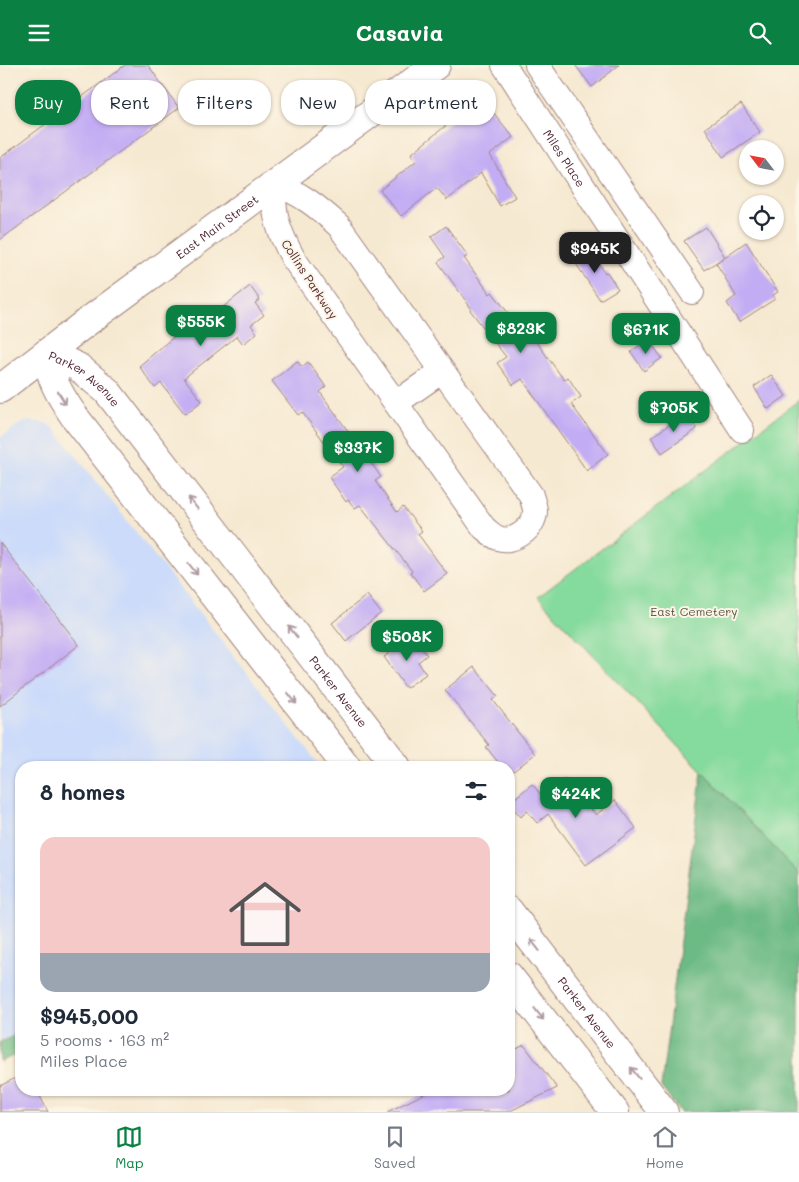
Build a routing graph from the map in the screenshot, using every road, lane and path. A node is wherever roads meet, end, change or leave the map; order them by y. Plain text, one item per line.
1 (436, 65) edge
2 (504, 65) edge
3 (537, 65) edge
4 (274, 184) junction
5 (652, 232) junction
6 (626, 251) junction
7 (692, 293) dead end
8 (47, 353) junction
9 (442, 371) junction
10 (4, 379) edge
11 (396, 403) junction
12 (742, 430) dead end
13 (342, 761) edge
14 (392, 761) edge
15 (515, 919) edge
16 (515, 984) edge
17 (615, 1112) edge
18 (664, 1112) edge

1 - 4 street, East Main Street
2 - 6 street, Miles Place
3 - 5 street
4 - 8 street, East Main Street
4 - 9 street, Collins Parkway
4 - 11 street, Collins Parkway
5 - 6 street
5 - 7 street
6 - 12 street, Miles Place
8 - 10 street, East Main Street
8 -> 13 street, Parker Avenue
14 -> 8 street, Parker Avenue
9 - 11 street
9 - 11 street, Collins Parkway
18 -> 15 street, Parker Avenue
16 -> 17 street

